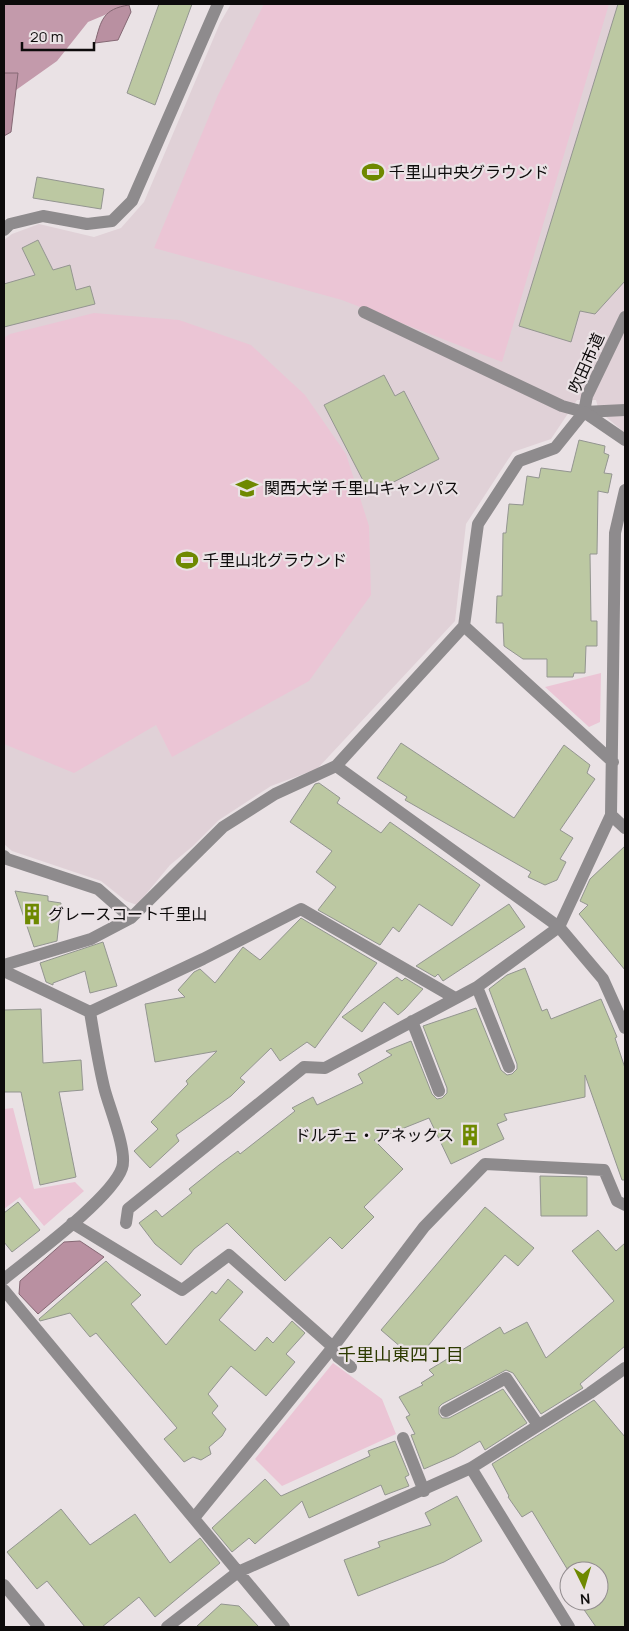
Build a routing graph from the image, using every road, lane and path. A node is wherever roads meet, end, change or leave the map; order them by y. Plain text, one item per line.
1 (218, 4) edge
2 (4, 230) edge
3 (364, 312) dead end
4 (625, 317) edge
5 (625, 410) edge
6 (584, 412) junction
7 (625, 440) edge
8 (625, 490) edge
9 (464, 626) junction
10 (613, 762) junction
11 (336, 766) junction
12 (611, 815) junction
13 (625, 828) edge
14 (4, 856) edge
15 (131, 918) junction
16 (559, 927) junction
17 (4, 965) edge
18 (4, 971) edge
19 (477, 987) junction
20 (455, 998) junction
21 (90, 1012) junction
22 (412, 1022) junction
23 (625, 1028) edge
24 (509, 1067) dead end
25 (439, 1091) dead end
26 (625, 1205) edge
27 (72, 1223) junction
28 (126, 1223) dead end
29 (4, 1279) edge
30 (4, 1290) edge
31 (333, 1347) junction
32 (351, 1367) dead end
33 (625, 1368) edge
34 (446, 1411) dead end
35 (538, 1425) junction
36 (403, 1438) dead end
37 (471, 1468) junction
38 (424, 1491) junction
39 (194, 1518) junction
40 (238, 1572) junction
41 (4, 1585) edge
42 (40, 1627) edge
43 (167, 1627) edge
44 (284, 1627) edge
45 (569, 1627) edge

1 - 2 street
3 - 6 street
4 - 6 street, 吹田市道
5 - 6 street, 吹田市道
6 - 7 street
6 - 9 street
8 - 10 street
9 - 10 street
9 - 11 street
10 - 12 street
11 - 15 street
11 - 16 street
12 - 13 street
12 - 16 street
14 - 15 street
15 - 17 street
16 - 19 street
16 - 23 street
18 - 21 street
19 - 20 street
19 - 24 street
20 - 21 street
20 - 22 street
21 - 27 street
22 - 25 street
22 - 28 street
26 - 31 street
27 - 29 street
27 - 31 street
30 - 39 street
31 - 32 street
31 - 39 street
33 - 35 street
34 - 35 street
35 - 37 street
36 - 38 street
37 - 38 street
37 - 45 street
38 - 40 street
39 - 40 street
40 - 43 street
40 - 44 street
41 - 42 street

